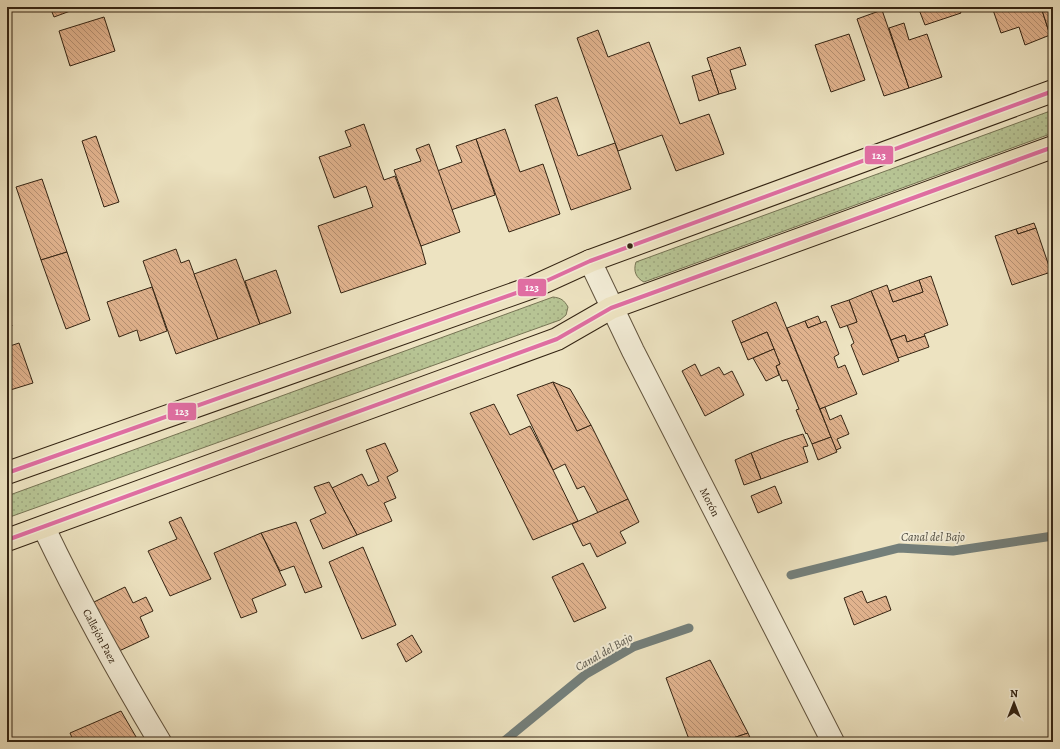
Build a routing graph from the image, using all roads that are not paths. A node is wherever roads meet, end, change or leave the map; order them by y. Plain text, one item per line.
1 (1053, 91) edge
2 (1053, 147) edge
3 (590, 261) junction
4 (611, 308) junction
5 (7, 473) edge
6 (44, 528) junction
7 (7, 540) edge
8 (160, 742) edge
9 (832, 742) edge

1 - 3 main road
2 - 4 main road
3 - 4 street, Morón
3 - 5 main road
4 - 6 main road
4 - 9 street, Morón
6 - 7 main road
6 - 8 street, Callejón Paez

